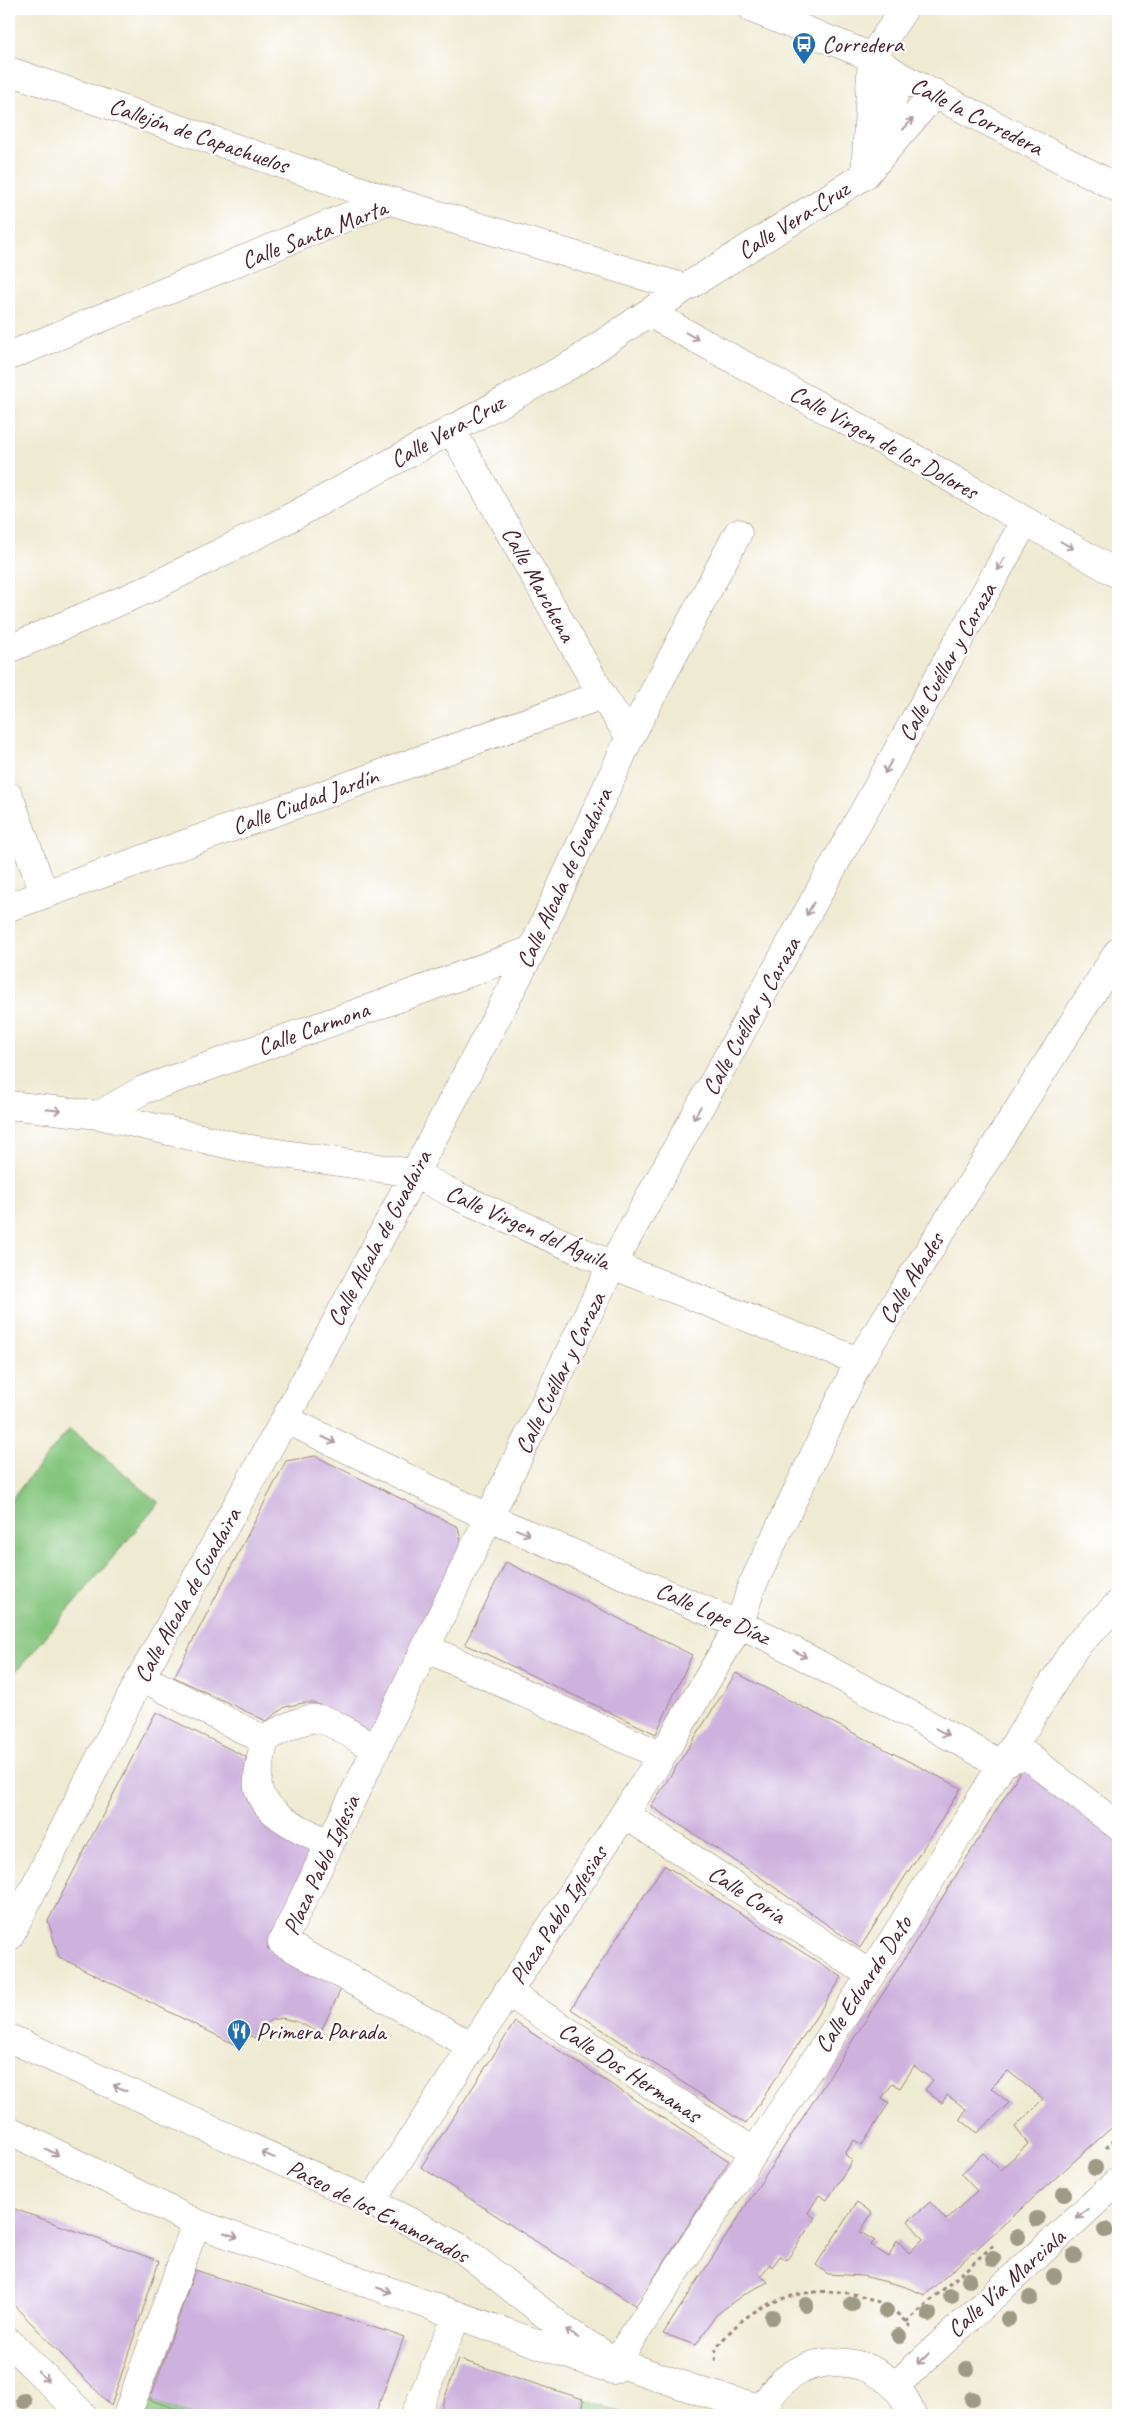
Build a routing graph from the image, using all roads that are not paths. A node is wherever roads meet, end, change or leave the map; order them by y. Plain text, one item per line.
1 (753, 9) edge
2 (904, 9) edge
3 (872, 57) junction
4 (9, 71) edge
5 (901, 77) junction
6 (934, 93) junction
7 (865, 175) junction
8 (1118, 188) edge
9 (388, 200) junction
10 (685, 288) junction
11 (649, 313) junction
12 (14, 350) edge
13 (451, 429) junction
14 (1025, 521) junction
15 (738, 533) dead end
16 (1118, 574) edge
17 (9, 649) edge
18 (602, 696) junction
19 (630, 737) junction
20 (9, 796) edge
21 (44, 894) junction
22 (9, 907) edge
23 (532, 950) junction
24 (1118, 952) edge
25 (9, 1105) edge
26 (99, 1115) junction
27 (413, 1173) junction
28 (612, 1266) junction
29 (859, 1361) junction
30 (285, 1419) junction
31 (490, 1518) junction
32 (1118, 1604) edge
33 (740, 1624) junction
34 (426, 1648) junction
35 (141, 1677) junction
36 (264, 1740) junction
37 (376, 1750) junction
38 (662, 1756) junction
39 (1001, 1764) junction
40 (624, 1814) junction
41 (1118, 1826) edge
42 (330, 1844) junction
43 (9, 1937) edge
44 (871, 1975) junction
45 (507, 1992) junction
46 (9, 2038) edge
47 (472, 2046) junction
48 (9, 2130) edge
49 (753, 2151) junction
50 (1118, 2181) edge
51 (371, 2202) junction
52 (196, 2223) junction
53 (457, 2315) junction
54 (9, 2342) edge
55 (614, 2366) junction
56 (895, 2386) junction
57 (759, 2413) edge
58 (83, 2415) edge
59 (127, 2415) edge
60 (415, 2415) edge
61 (912, 2415) edge

1 - 3 street, Calle la Corredera
2 - 3 street
3 - 5 street, Calle la Corredera
3 - 7 street, Calle Vera-Cruz
4 - 9 street, Callejón de Capachuelos
5 - 6 street, Calle la Corredera
5 - 7 street, Calle Vera-Cruz
7 -> 6 street, Calle Vera-Cruz
6 - 8 street, Calle la Corredera
7 - 10 street, Calle Vera-Cruz
9 - 10 street, Calle Santa Marta
9 - 12 street, Calle Santa Marta
10 - 11 street, Calle Vera-Cruz
11 - 13 street, Calle Vera-Cruz
11 -> 14 street, Calle Virgen de los Dolores
13 - 17 street, Calle Vera-Cruz
13 - 18 street, Calle Marchena
14 -> 16 street, Calle Virgen de los Dolores
14 -> 28 street, Calle Cuéllar y Caraza
15 - 19 street, Calle Alcala de Guadaira
18 - 19 street, Calle Marchena
18 - 21 street, Calle Ciudad Jardín
19 - 23 street, Calle Alcala de Guadaira
20 - 21 street
21 - 22 street, Calle Ciudad Jardín
23 - 26 street, Calle Carmona
23 - 27 street, Calle Alcala de Guadaira
24 - 29 street, Calle Abades
25 -> 26 street, Calle Virgen del Águila
26 - 27 street, Calle Virgen del Águila
27 - 28 street, Calle Virgen del Águila
27 - 30 street, Calle Alcala de Guadaira
28 - 29 street, Calle Virgen del Águila
28 - 31 street, Calle Cuéllar y Caraza
29 - 33 street, Calle Abades
30 -> 31 street, Calle Lope Díaz
30 - 35 street, Calle Alcala de Guadaira
31 -> 33 street, Calle Lope Díaz
31 - 34 street, Plaza Pablo Iglesia
32 - 39 street, Calle Eduardo Dato
33 - 38 street, Plaza Pablo Iglesias
33 -> 39 street, Calle Lope Díaz
34 - 37 street, Plaza Pablo Iglesia
34 - 38 street
35 - 36 street
35 - 43 street, Calle Alcala de Guadaira
36 - 37 street
36 - 42 street
37 - 42 street, Plaza Pablo Iglesia
38 - 40 street, Plaza Pablo Iglesias
39 - 41 street
39 - 44 street, Calle Eduardo Dato
40 - 44 street, Calle Coria
40 - 45 street, Plaza Pablo Iglesias
42 - 47 street, Plaza Pablo Iglesia
44 - 49 street, Calle Eduardo Dato
45 - 47 street, Plaza Pablo Iglesias
45 - 49 street, Calle Dos Hermanas
51 -> 46 street, Paseo de los Enamorados
47 - 51 street, Plaza Pablo Iglesias
48 -> 52 street, Paseo de los Enamorados
49 - 55 street, Calle Eduardo Dato
50 -> 56 street, Calle Vía Marciala
55 -> 51 street, Paseo de los Enamorados
52 -> 53 street, Paseo de los Enamorados
52 - 59 street
53 - 55 street, Paseo de los Enamorados
53 - 60 street
54 -> 58 street
55 - 57 street, Paseo de los Enamorados
56 - 57 street
56 - 61 street

